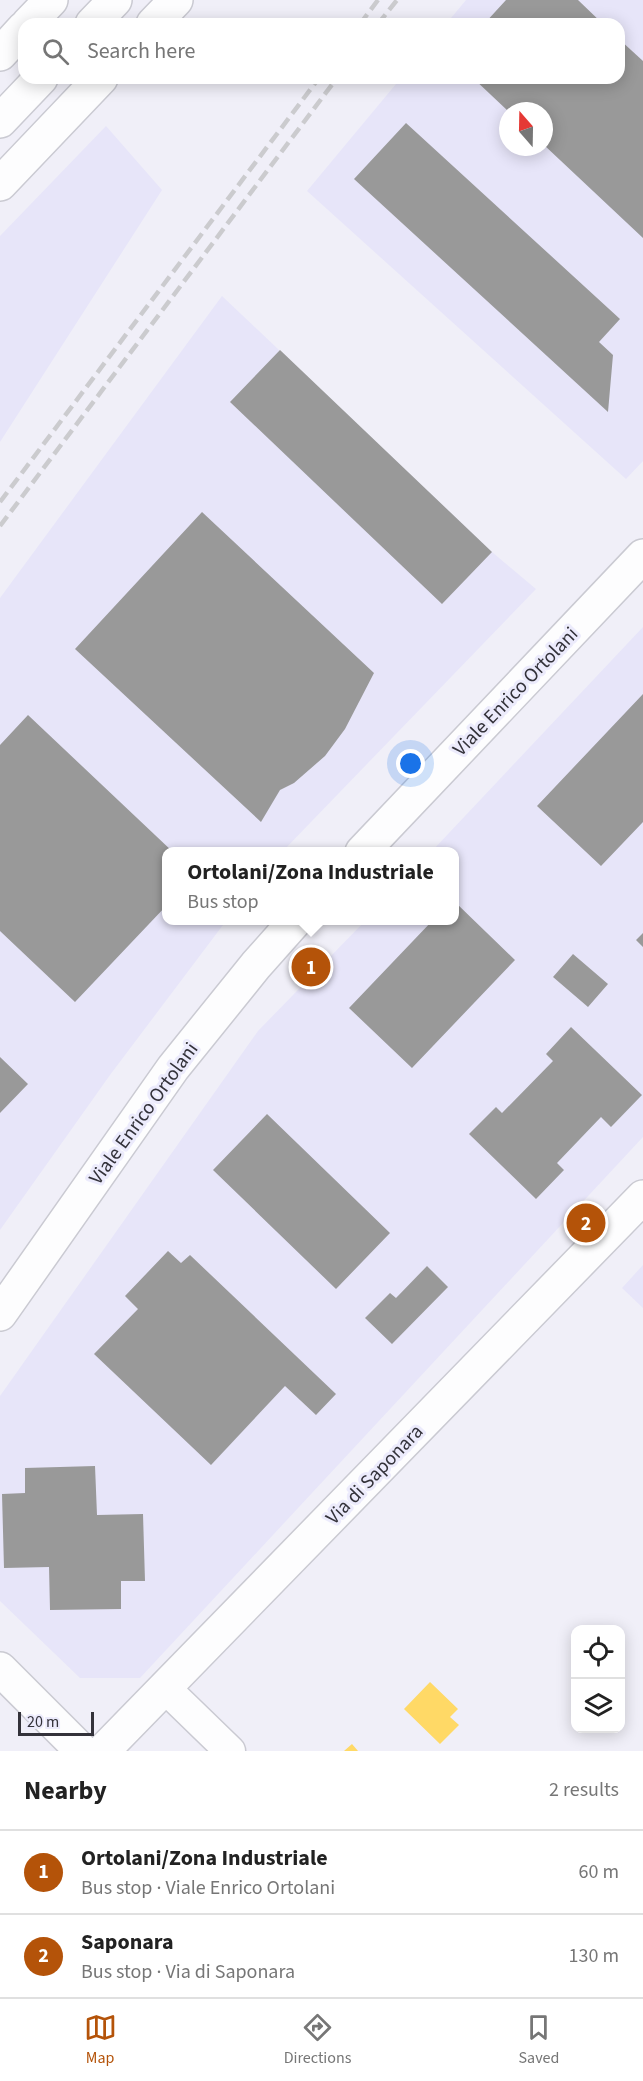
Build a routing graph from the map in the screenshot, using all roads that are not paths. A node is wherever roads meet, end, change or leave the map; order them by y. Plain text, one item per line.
1 (51, 0) edge
2 (115, 0) edge
3 (176, 0) edge
4 (34, 18) edge
5 (98, 18) edge
6 (159, 18) edge
7 (18, 34) edge
8 (0, 54) edge
9 (35, 84) edge
10 (95, 84) edge
11 (0, 121) edge
12 (0, 184) edge
13 (643, 556) edge
14 (367, 847) edge
15 (292, 925) edge
16 (643, 1197) edge
17 (0, 1314) edge
18 (0, 1669) edge
19 (165, 1688) junction
20 (82, 1751) edge
21 (103, 1751) edge
22 (230, 1751) edge

1 - 4 street
2 - 5 street
3 - 6 street
7 - 8 street
9 - 11 street
10 - 12 street
13 - 14 street, Viale Enrico Ortolani
15 - 17 street, Viale Enrico Ortolani
16 - 19 street, Via di Saponara
18 - 20 street
19 - 21 street, Via di Saponara
19 - 22 street

